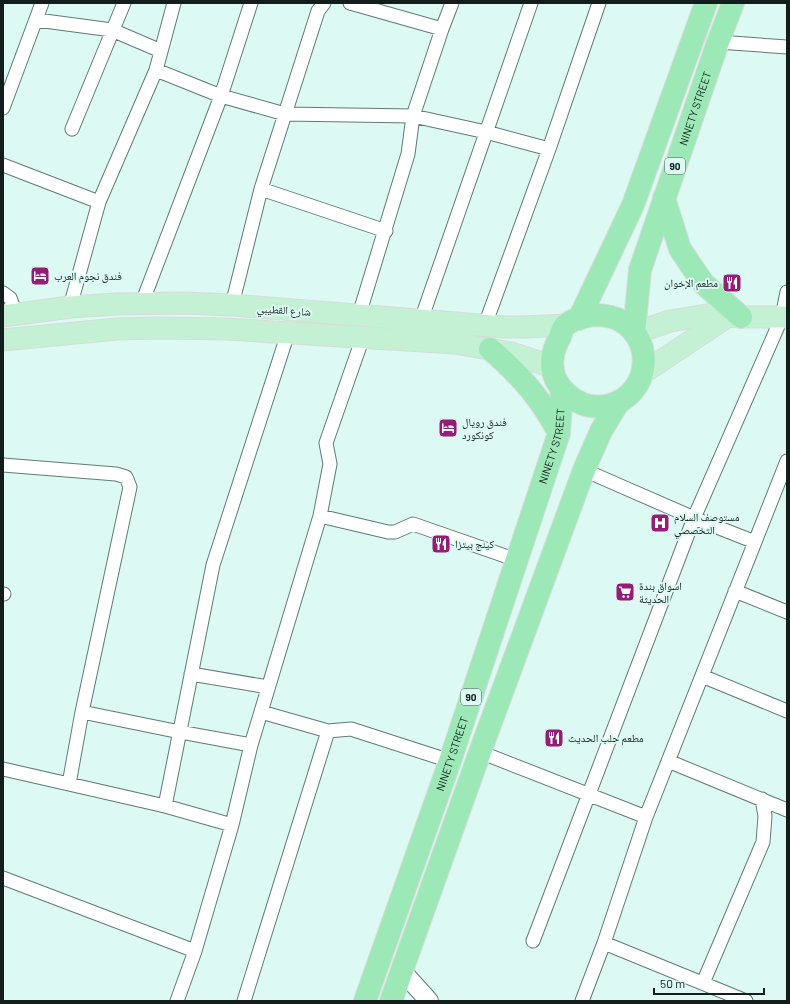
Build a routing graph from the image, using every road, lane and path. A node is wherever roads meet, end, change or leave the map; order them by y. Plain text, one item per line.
1 (42, 3) edge
2 (124, 3) edge
3 (174, 3) edge
4 (251, 3) edge
5 (324, 3) edge
6 (350, 3) edge
7 (452, 3) edge
8 (531, 3) edge
9 (599, 3) edge
10 (706, 3) edge
11 (733, 3) edge
12 (36, 20) junction
13 (442, 28) junction
14 (112, 30) junction
15 (718, 42) junction
16 (787, 47) edge
17 (161, 51) junction
18 (156, 70) junction
19 (221, 96) junction
20 (3, 108) edge
21 (286, 114) junction
22 (413, 116) junction
23 (72, 130) dead end
24 (486, 132) junction
25 (549, 149) junction
26 (3, 165) edge
27 (261, 189) junction
28 (664, 198) junction
29 (98, 202) junction
30 (386, 231) junction
31 (787, 292) edge
32 (3, 293) edge
33 (142, 303) junction
34 (232, 306) junction
35 (70, 307) junction
36 (9, 315) edge
37 (359, 315) junction
38 (734, 317) junction
39 (784, 317) edge
40 (421, 320) junction
41 (572, 322) junction
42 (485, 325) junction
43 (288, 332) junction
44 (634, 332) junction
45 (363, 337) junction
46 (3, 340) edge
47 (415, 340) junction
48 (490, 349) junction
49 (553, 367) junction
50 (643, 373) junction
51 (562, 389) junction
52 (618, 403) junction
53 (559, 432) junction
54 (787, 461) edge
55 (3, 465) edge
56 (584, 470) junction
57 (320, 516) junction
58 (694, 518) junction
59 (755, 542) junction
60 (516, 560) junction
61 (736, 591) junction
62 (787, 612) edge
63 (191, 674) junction
64 (702, 676) junction
65 (268, 687) junction
66 (787, 711) edge
67 (82, 712) junction
68 (261, 712) junction
69 (328, 731) junction
70 (180, 732) junction
71 (251, 745) junction
72 (480, 752) junction
73 (450, 761) junction
74 (668, 761) junction
75 (3, 769) edge
76 (69, 784) junction
77 (589, 794) junction
78 (762, 799) junction
79 (165, 806) junction
80 (787, 810) edge
81 (646, 817) junction
82 (232, 825) junction
83 (3, 878) edge
84 (533, 941) dead end
85 (604, 943) junction
86 (195, 951) junction
87 (402, 971) junction
88 (703, 983) junction
89 (177, 1001) edge
90 (244, 1001) edge
91 (365, 1001) edge
92 (391, 1001) edge
93 (429, 1001) edge
94 (582, 1001) edge
95 (746, 1001) edge

1 - 12 street
2 - 14 street
3 - 17 street
4 - 19 street
5 - 21 street
6 - 13 street
7 - 13 street
8 - 24 street
9 - 25 street
10 - 41 highway, 90
11 - 15 highway, NINETY STREET / 90
12 - 14 street
12 - 20 street
13 - 22 street
14 - 17 street
14 - 23 street
15 - 16 street
15 - 28 highway, NINETY STREET / 90
17 - 18 street
18 - 19 street
18 - 29 street
19 - 21 street
19 - 33 street
21 - 22 street
21 - 27 street
22 - 24 street
22 - 30 street
24 - 25 street
24 - 40 street
25 - 42 street
26 - 29 street
27 - 30 street
27 - 34 street
28 - 38 highway
28 - 44 highway, NINETY STREET / 90
29 - 35 street
30 - 37 street
31 - 39 street
32 - 36 street
33 - 34 main road, شارع القطيبي
33 - 35 main road, شارع القطيبي
34 - 37 main road, شارع القطيبي
35 - 36 main road, شارع القطيبي
37 - 40 main road, شارع القطيبي
38 - 39 main road
38 - 44 main road
38 - 50 main road
39 - 58 street
40 - 42 main road, شارع القطيبي
40 - 47 street
41 - 42 main road, شارع القطيبي
41 - 44 highway
41 - 49 highway
43 - 45 main road, شارع القطيبي
43 - 46 main road, شارع القطيبي
43 - 63 street
44 - 50 highway
45 - 47 main road, شارع القطيبي
45 - 57 street
47 - 48 main road, شارع القطيبي
48 - 49 main road, شارع القطيبي
48 - 53 highway
49 - 51 highway
50 - 52 highway
51 - 52 highway
51 - 53 highway, NINETY STREET / 90
52 - 56 highway, 90
53 - 60 highway, NINETY STREET / 90
54 - 59 street
55 - 67 street
56 - 58 street
56 - 72 highway, 90
57 - 60 street
57 - 65 street
58 - 59 street
58 - 77 street
59 - 61 street
60 - 73 highway, NINETY STREET / 90
61 - 62 street
61 - 64 street
63 - 65 street
63 - 70 street
64 - 66 street
64 - 74 street
65 - 68 street
67 - 70 street
67 - 76 street
68 - 69 street
68 - 71 street
69 - 73 street
69 - 90 street
70 - 71 street
70 - 79 street
71 - 82 street
72 - 77 street
72 - 87 highway, 90
73 - 91 highway, NINETY STREET / 90
74 - 78 street
74 - 81 street
75 - 76 street
76 - 79 street
77 - 81 street
77 - 84 street
78 - 80 street
78 - 88 street
79 - 82 street
81 - 85 street
82 - 86 street
83 - 86 street
85 - 88 street
85 - 94 street
86 - 89 street
87 - 92 highway, 90
87 - 93 main road
88 - 95 street

